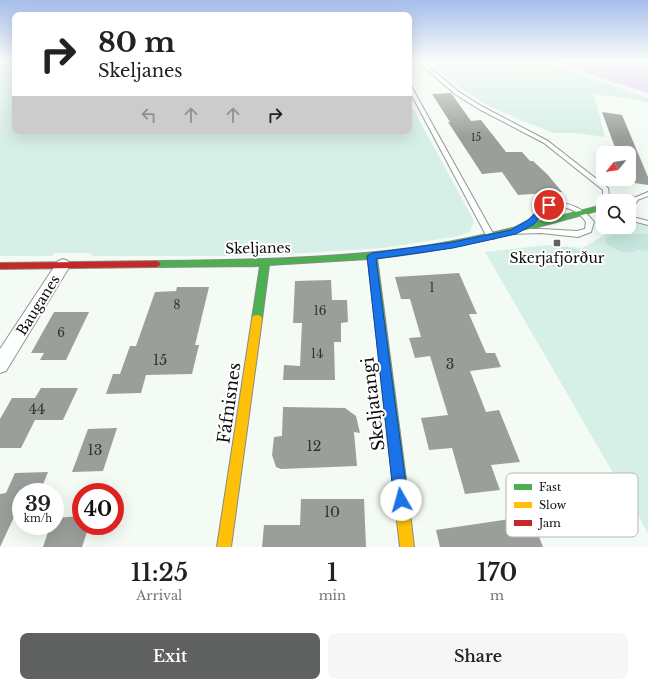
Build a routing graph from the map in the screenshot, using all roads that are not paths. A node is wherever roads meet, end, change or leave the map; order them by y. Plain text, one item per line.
1 (449, 87) edge
2 (412, 92) edge
3 (606, 194) edge
4 (648, 194) edge
5 (636, 199) edge
6 (596, 208) edge
7 (582, 213) junction
8 (636, 219) edge
9 (648, 222) edge
10 (513, 232) junction
11 (491, 237) junction
12 (372, 256) junction
13 (265, 263) junction
14 (63, 265) junction
15 (0, 266) edge
16 (0, 365) edge
17 (224, 547) edge
18 (406, 547) edge

1 - 3 lane
2 - 11 lane
4 - 5 lane
6 - 7 street, Skeljanes
7 - 10 street, Skeljanes
7 - 10 lane, Skeljanes
7 - 10 lane, Skeljanes
8 - 9 lane
10 - 11 street, Skeljanes
11 - 12 street, Skeljanes
12 - 13 street, Skeljanes
12 - 18 street, Skeljatangi
13 - 14 street, Skeljanes
13 - 17 street, Fáfnisnes
14 - 15 street, Skeljanes
14 - 16 street, Bauganes

